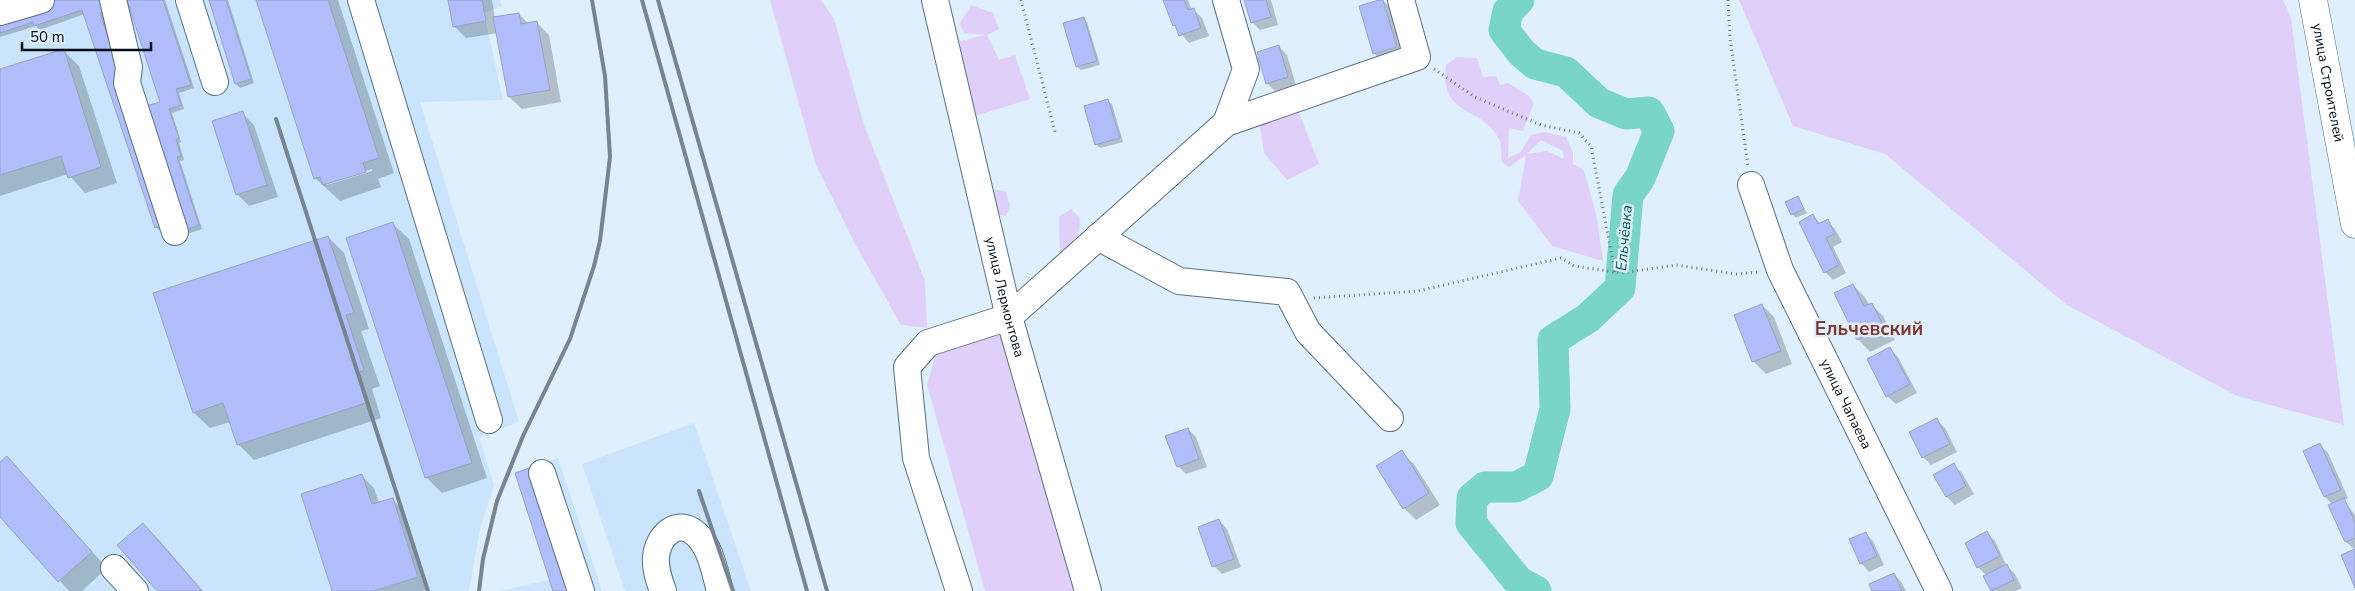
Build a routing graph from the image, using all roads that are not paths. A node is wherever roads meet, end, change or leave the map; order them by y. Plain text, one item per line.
1 (41, 0) edge
2 (113, 0) edge
3 (189, 0) edge
4 (361, 0) edge
5 (936, 0) edge
6 (1226, 0) edge
7 (1401, 0) edge
8 (2314, 0) edge
9 (0, 12) edge
10 (215, 82) dead end
11 (1226, 123) junction
12 (1751, 185) road end
13 (2355, 224) edge
14 (175, 232) dead end
15 (1098, 237) junction
16 (1009, 317) junction
17 (1390, 418) dead end
18 (489, 420) dead end
19 (542, 472) dead end
20 (114, 568) dead end
21 (135, 591) edge
22 (581, 591) edge
23 (663, 591) edge
24 (720, 591) edge
25 (959, 591) edge
26 (1088, 591) edge
27 (1939, 591) edge

1 - 9 street
2 - 14 street
3 - 10 street
4 - 18 street
5 - 16 street, улица Лермонтова
6 - 11 street
7 - 11 street
8 - 13 main road, улица Строителей
11 - 15 street
12 - 27 street, улица Чапаева
15 - 16 street
15 - 17 street
16 - 25 street
16 - 26 street, улица Лермонтова
19 - 22 street
20 - 21 street
23 - 24 street

